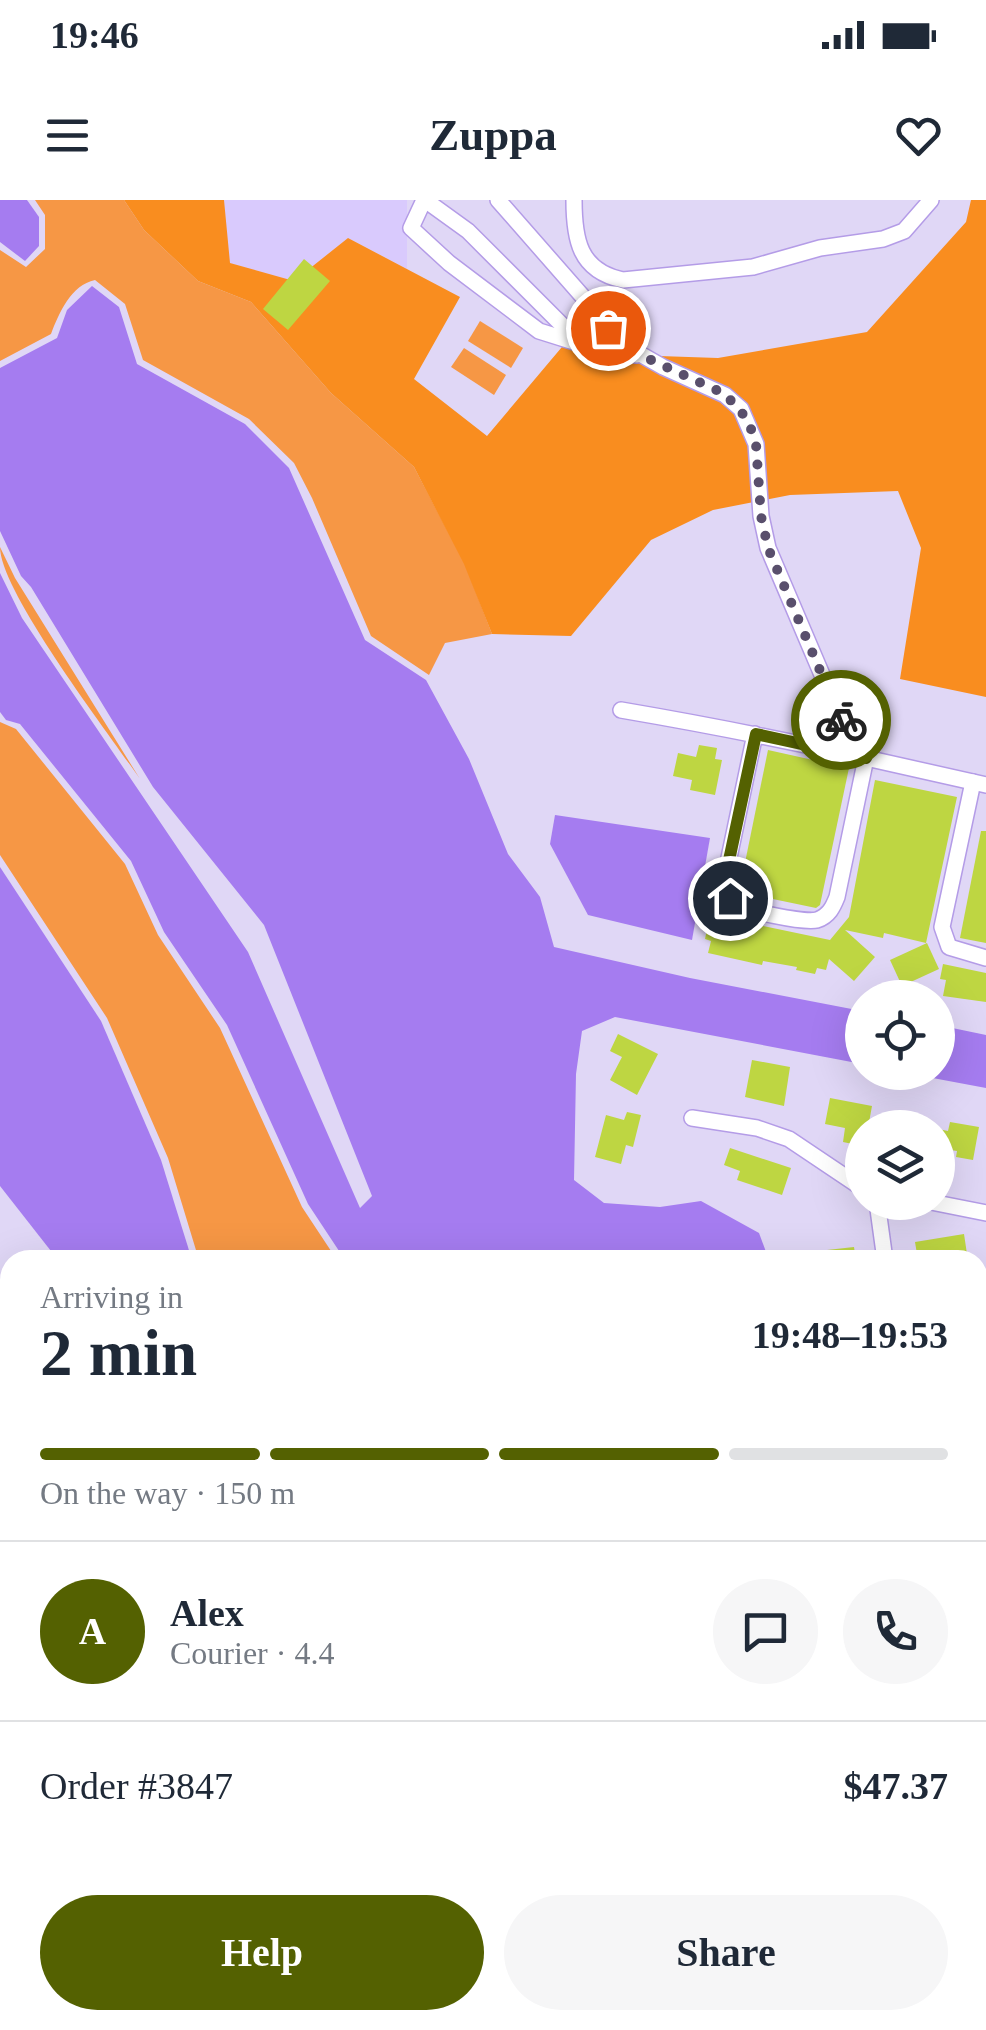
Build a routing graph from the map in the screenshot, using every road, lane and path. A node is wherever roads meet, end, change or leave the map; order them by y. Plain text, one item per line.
1 (424, 200) edge
2 (498, 200) edge
3 (574, 200) edge
4 (931, 200) edge
5 (582, 345) junction
6 (640, 355) junction
7 (621, 710) dead end
8 (756, 734) junction
9 (866, 758) junction
10 (979, 784) edge
11 (986, 958) edge
12 (692, 1118) dead end
13 (845, 1177) edge
14 (955, 1207) edge
15 (986, 1213) edge
16 (880, 1220) edge
17 (884, 1250) edge

1 - 5 street
1 - 5 street
2 - 6 street
3 - 4 street
5 - 6 street
6 - 9 street
7 - 8 street
8 - 9 street
8 - 9 street
9 - 10 street
10 - 11 street
12 - 13 street
14 - 15 street
16 - 17 street

